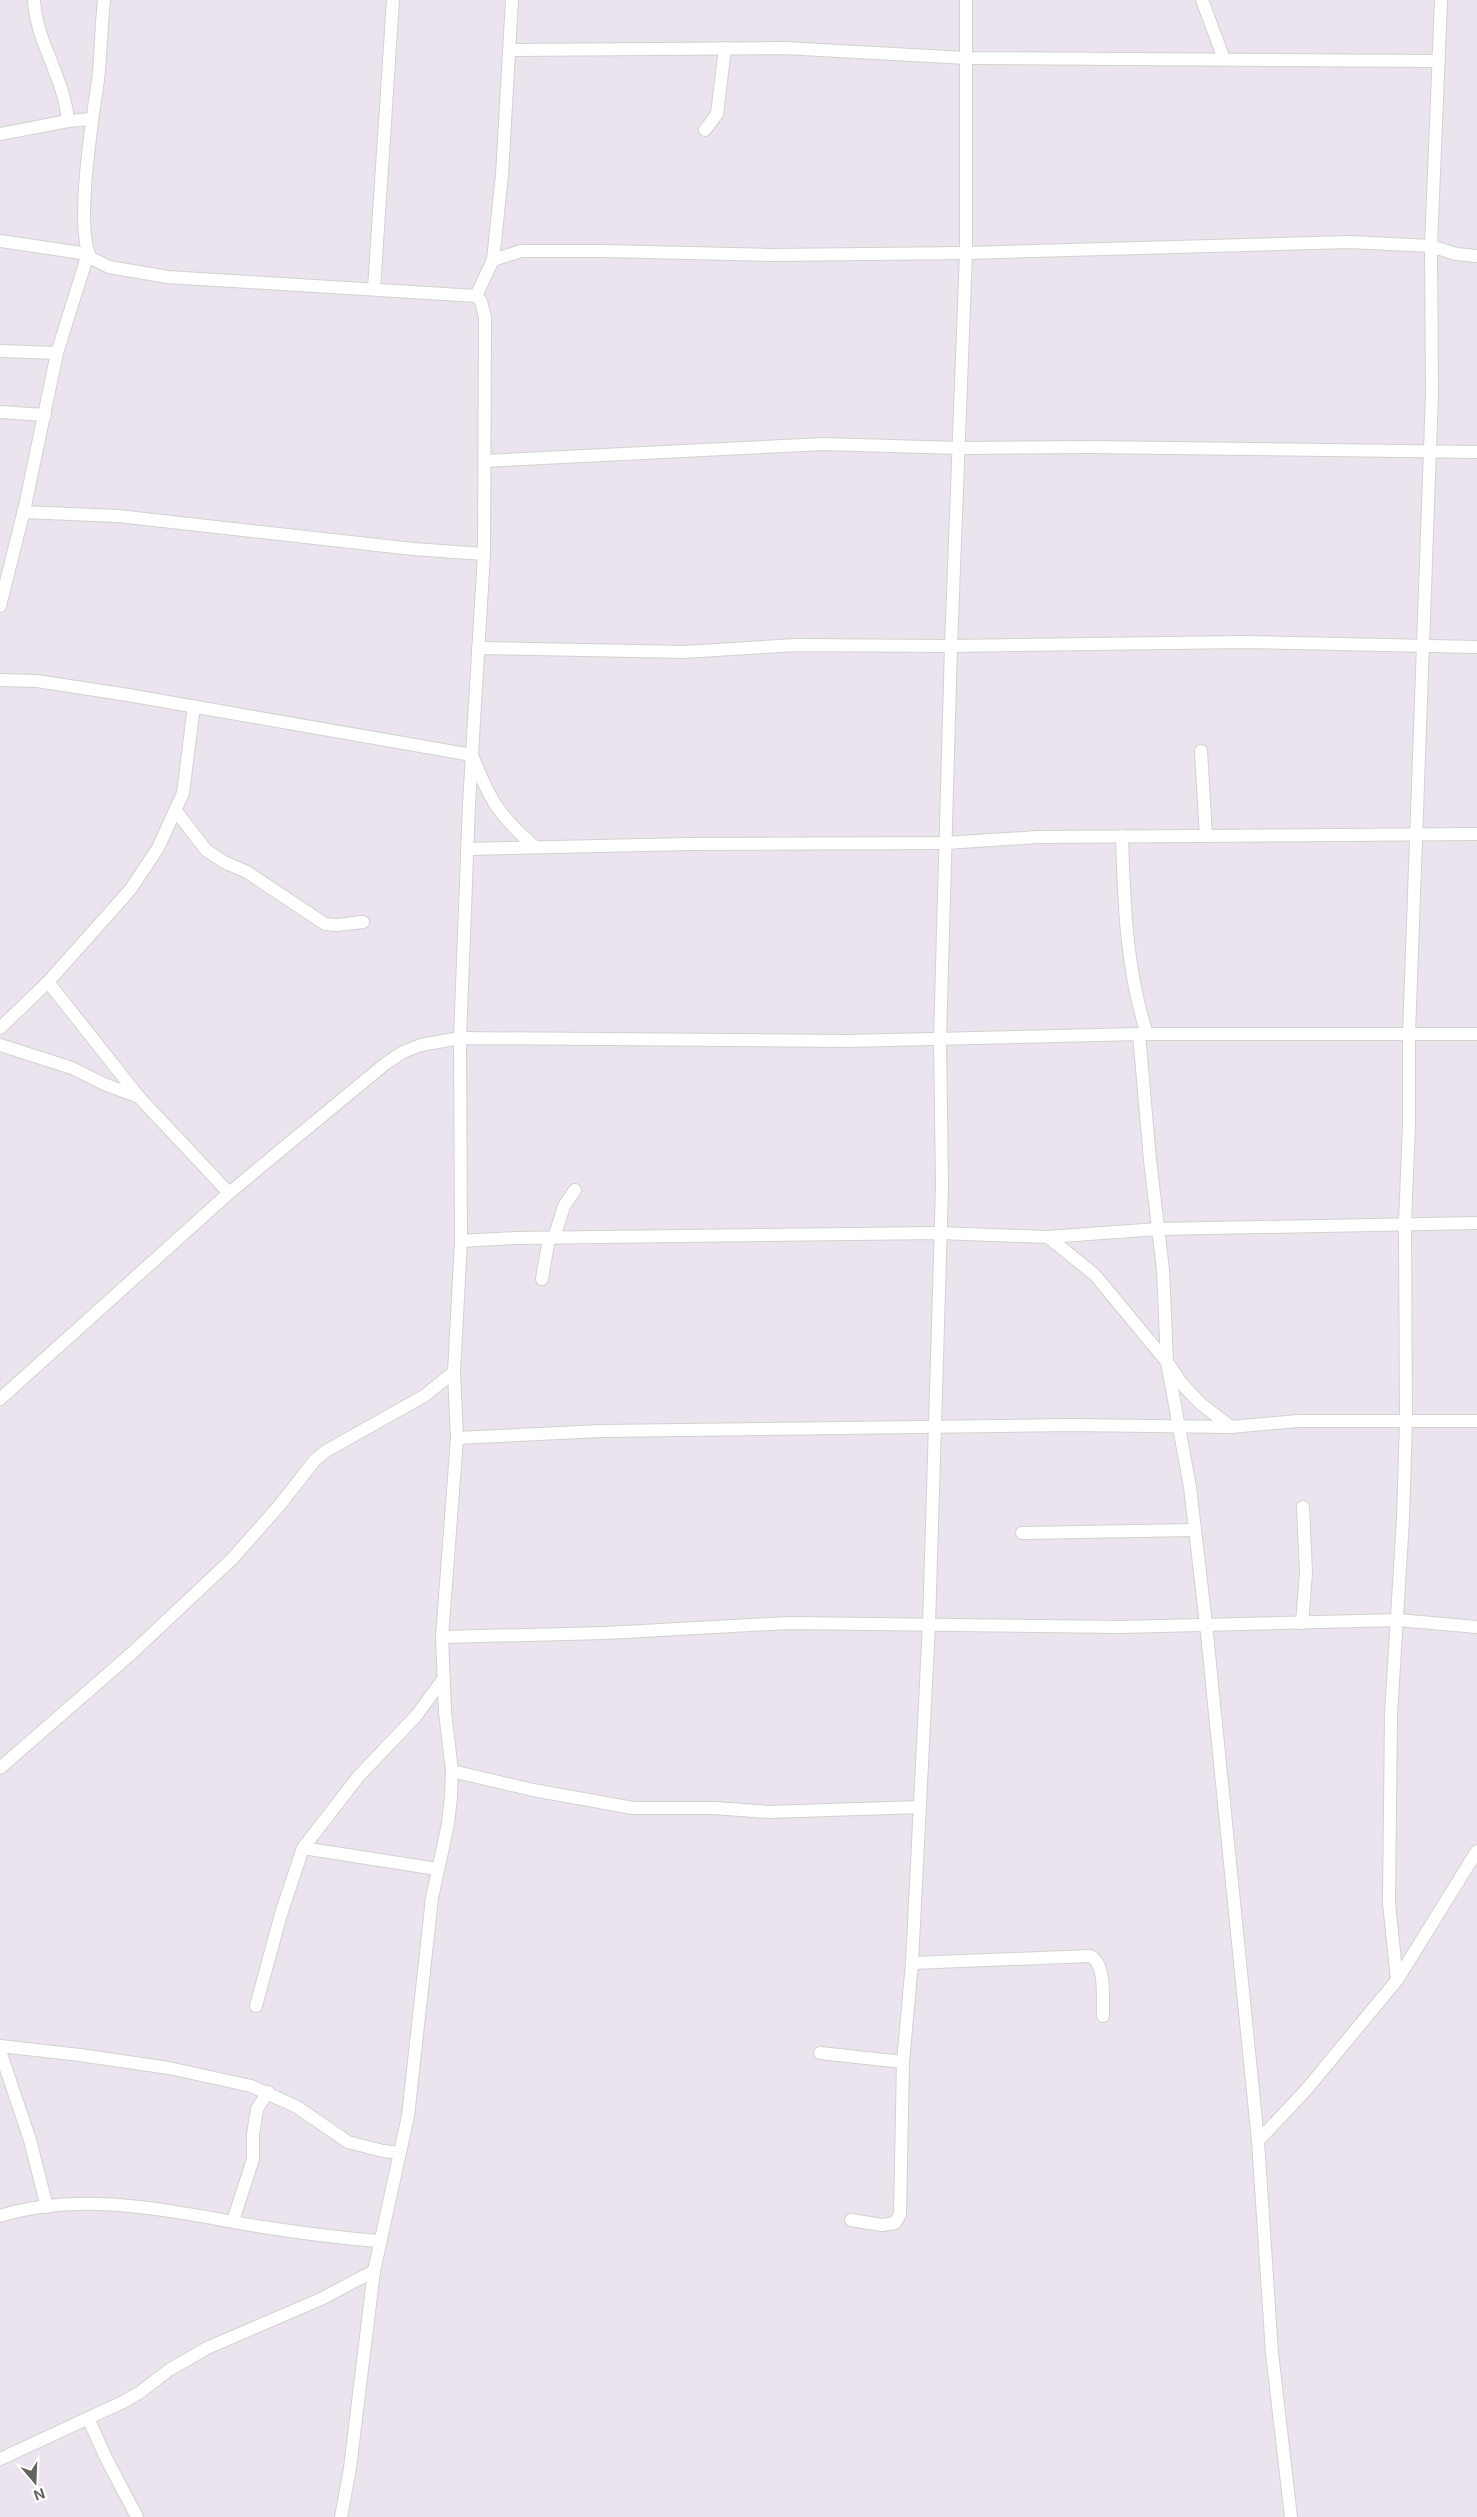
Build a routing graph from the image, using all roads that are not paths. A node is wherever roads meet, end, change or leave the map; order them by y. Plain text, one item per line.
1 (34, 0) edge
2 (104, 0) edge
3 (392, 0) edge
4 (512, 0) edge
5 (966, 0) edge
6 (1202, 0) edge
7 (1441, 0) edge
8 (725, 48) junction
9 (510, 50) junction
10 (966, 58) junction
11 (1224, 59) junction
12 (1439, 61) junction
13 (91, 119) junction
14 (68, 121) junction
15 (705, 130) dead end
16 (0, 134) edge
17 (0, 241) edge
18 (1431, 246) junction
19 (966, 253) junction
20 (88, 254) junction
21 (1477, 256) edge
22 (493, 260) junction
23 (374, 288) junction
24 (476, 296) junction
25 (0, 351) edge
26 (58, 352) junction
27 (0, 412) edge
28 (45, 415) junction
29 (960, 448) junction
30 (1429, 452) junction
31 (1477, 452) edge
32 (484, 461) junction
33 (24, 512) junction
34 (484, 554) junction
35 (0, 606) edge
36 (951, 646) junction
37 (1423, 647) junction
38 (1477, 647) edge
39 (478, 648) junction
40 (0, 680) edge
41 (194, 706) junction
42 (1201, 751) dead end
43 (472, 755) junction
44 (176, 810) junction
45 (1477, 834) edge
46 (1417, 835) junction
47 (1122, 836) junction
48 (1206, 836) junction
49 (946, 843) junction
50 (535, 847) junction
51 (467, 849) junction
52 (363, 922) dead end
53 (48, 982) junction
54 (0, 1028) edge
55 (1143, 1034) junction
56 (1409, 1034) junction
57 (1477, 1034) edge
58 (460, 1038) junction
59 (940, 1039) junction
60 (0, 1045) edge
61 (139, 1096) junction
62 (575, 1190) dead end
63 (229, 1193) junction
64 (1405, 1223) junction
65 (1477, 1223) edge
66 (1158, 1229) junction
67 (940, 1233) junction
68 (1048, 1237) junction
69 (551, 1238) junction
70 (461, 1241) junction
71 (542, 1279) dead end
72 (1167, 1362) junction
73 (454, 1372) junction
74 (0, 1398) edge
75 (1406, 1421) junction
76 (1477, 1421) edge
77 (934, 1426) junction
78 (1178, 1426) junction
79 (1231, 1427) junction
80 (457, 1438) junction
81 (1303, 1507) dead end
82 (1195, 1530) junction
83 (1022, 1533) dead end
84 (1398, 1620) junction
85 (1302, 1623) junction
86 (929, 1624) junction
87 (1206, 1624) junction
88 (1477, 1627) edge
89 (442, 1636) junction
90 (444, 1678) junction
91 (0, 1768) edge
92 (452, 1770) junction
93 (920, 1807) junction
94 (303, 1848) junction
95 (1477, 1851) edge
96 (437, 1869) junction
97 (912, 1963) junction
98 (1397, 1980) junction
99 (256, 2006) dead end
100 (1103, 2016) dead end
101 (0, 2046) edge
102 (0, 2051) edge
103 (820, 2053) dead end
104 (904, 2062) junction
105 (268, 2092) junction
106 (1258, 2141) junction
107 (400, 2154) junction
108 (47, 2207) junction
109 (0, 2216) edge
110 (851, 2220) dead end
111 (233, 2221) junction
112 (379, 2241) junction
113 (374, 2270) junction
114 (88, 2418) junction
115 (0, 2459) edge
116 (137, 2517) edge
117 (341, 2517) edge
118 (1291, 2517) edge

1 - 14 street
2 - 13 street
3 - 23 street
4 - 9 street
5 - 10 street
6 - 11 street
7 - 12 street
8 - 9 street
8 - 10 street
8 - 15 street
9 - 22 street
10 - 11 street
10 - 19 street
11 - 12 street
12 - 18 street
13 - 14 street
13 - 20 street
14 - 16 street
17 - 20 street
18 - 19 street
18 - 21 street
18 - 30 street
19 - 22 street
19 - 29 street
20 - 23 street
20 - 26 street
22 - 24 street
23 - 24 street
24 - 32 street
25 - 26 street
26 - 28 street
27 - 28 street
28 - 33 street
29 - 30 street
29 - 32 street
29 - 36 street
30 - 31 street
30 - 37 street
32 - 34 street
33 - 34 street
33 - 35 street
34 - 39 street
36 - 37 street
36 - 39 street
36 - 49 street
37 - 38 street
37 - 46 street
39 - 43 street
40 - 41 street
41 - 43 street
41 - 44 street
42 - 48 street
43 - 50 street
43 - 51 street
44 - 52 street
44 - 53 street
45 - 46 street
46 - 48 street
46 - 56 street
47 - 48 street
47 - 49 street
47 - 55 street
49 - 50 street
49 - 59 street
50 - 51 street
51 - 58 street
53 - 54 street
53 - 61 street
55 - 56 street
55 - 59 street
55 - 66 street
56 - 57 street
56 - 64 street
58 - 59 street
58 - 63 street
58 - 70 street
59 - 67 street
60 - 61 street
61 - 63 street
62 - 69 street
63 - 74 street
64 - 65 street
64 - 66 street
64 - 75 street
66 - 68 street
66 - 72 street
67 - 68 street
67 - 69 street
67 - 77 street
68 - 72 street
69 - 70 street
69 - 71 street
70 - 73 street
72 - 78 street
72 - 79 street
73 - 80 street
73 - 91 street
75 - 76 street
75 - 79 street
75 - 84 street
77 - 78 street
77 - 80 street
77 - 86 street
78 - 79 street
78 - 82 street
80 - 89 street
81 - 85 street
82 - 83 street
82 - 87 street
84 - 85 street
84 - 88 street
84 - 98 street
85 - 87 street
86 - 87 street
86 - 89 street
86 - 93 street
87 - 106 street
89 - 90 street
90 - 92 street
90 - 94 street
92 - 93 street
92 - 96 street
93 - 97 street
94 - 96 street
94 - 99 street
95 - 98 street
96 - 107 street
97 - 100 street
97 - 104 street
98 - 106 street
101 - 105 street
102 - 108 street
103 - 104 street
104 - 110 street
105 - 107 street
105 - 111 street
106 - 118 street
107 - 112 street
108 - 109 street
108 - 111 street
111 - 112 street
112 - 113 street
113 - 114 street
113 - 117 street
114 - 115 street
114 - 116 street

